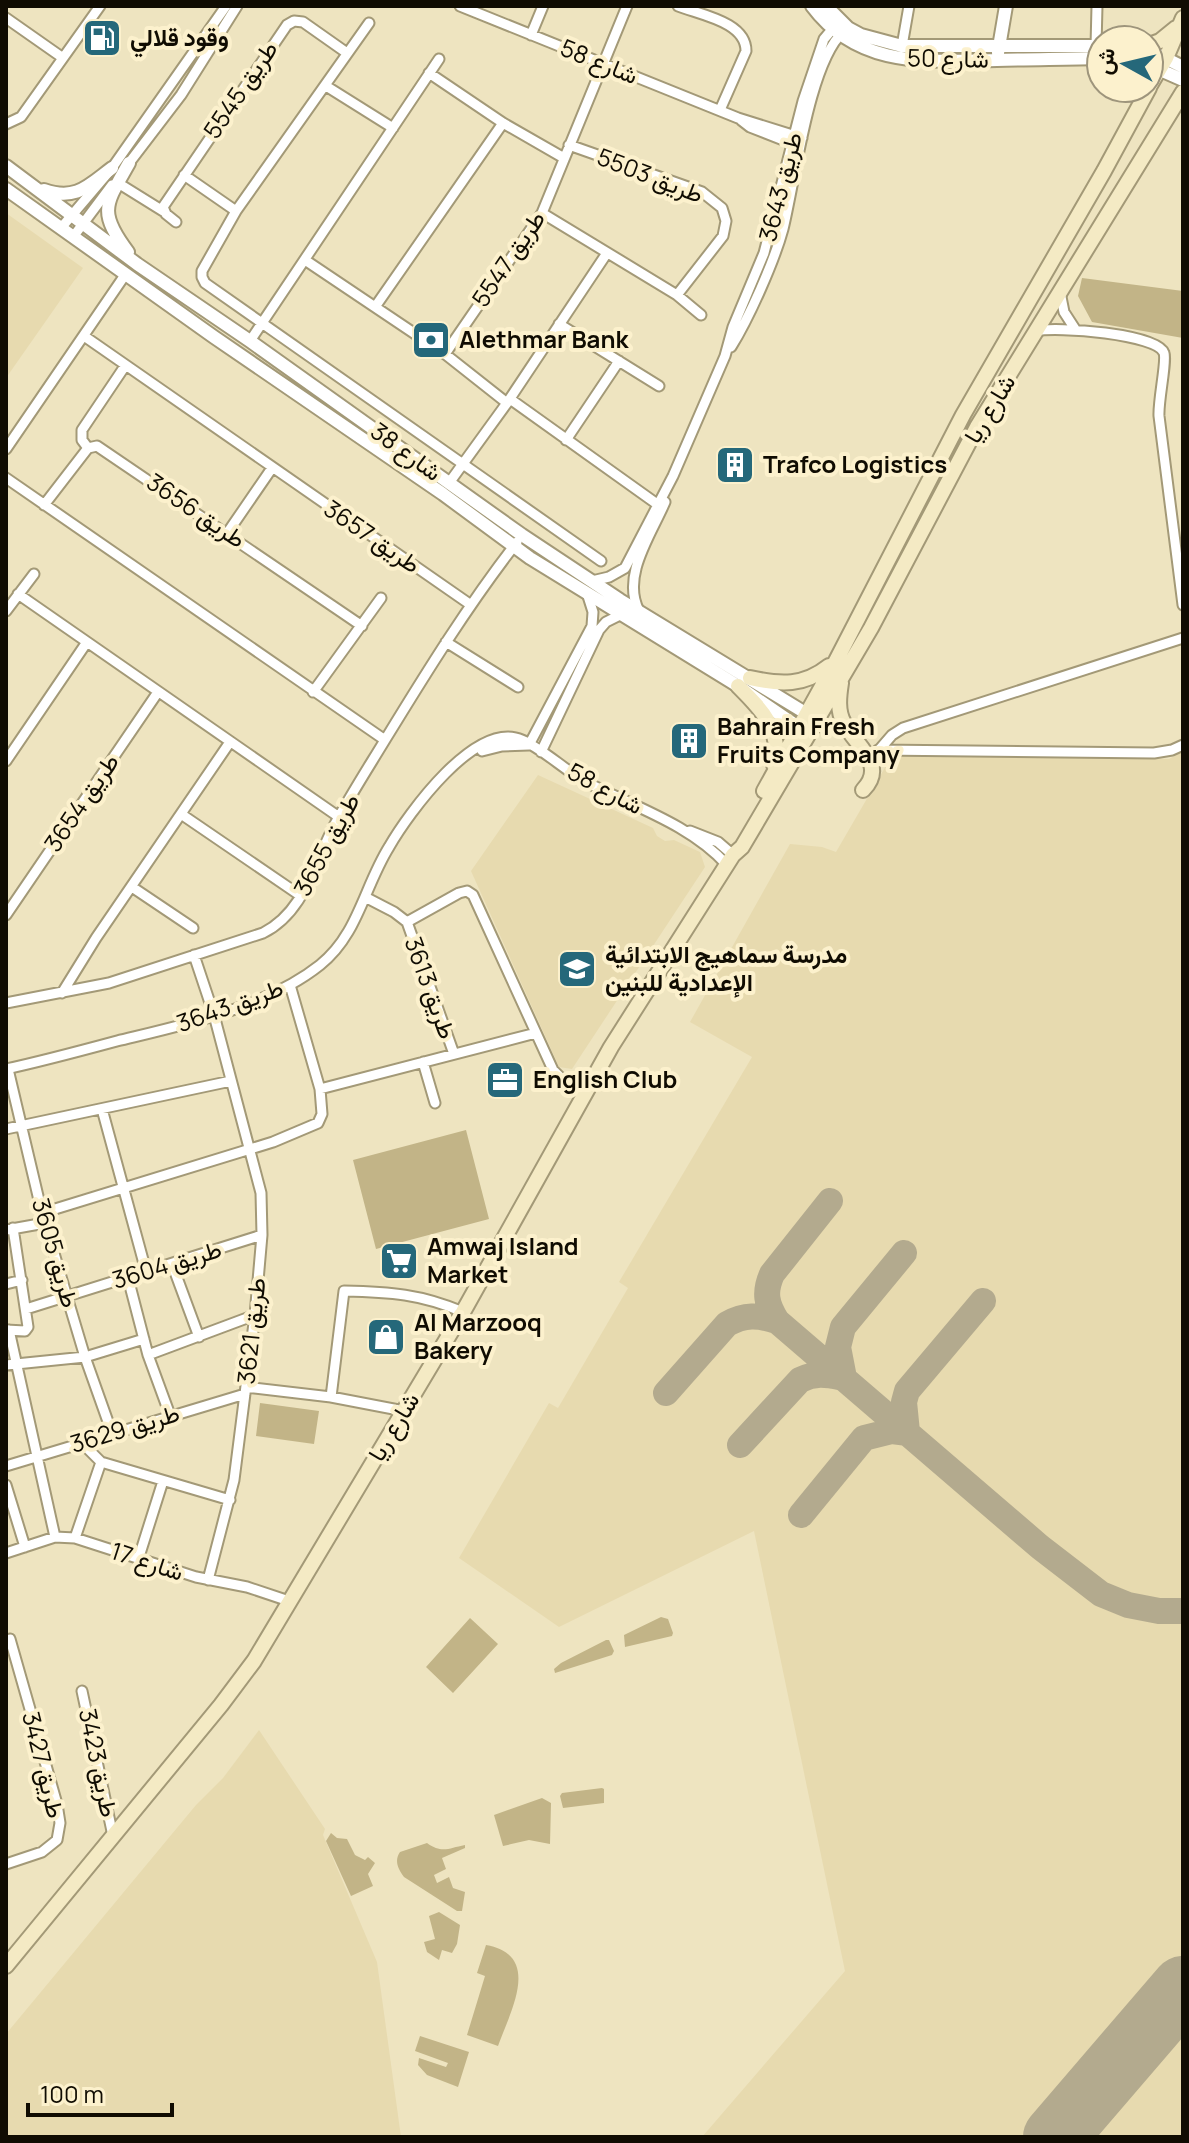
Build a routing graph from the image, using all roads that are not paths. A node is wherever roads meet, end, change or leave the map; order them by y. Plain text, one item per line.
1 (100, 6) edge
2 (226, 6) edge
3 (237, 6) edge
4 (460, 6) edge
5 (543, 6) edge
6 (627, 6) edge
7 (678, 6) edge
8 (812, 6) edge
9 (826, 6) edge
10 (909, 6) edge
11 (1006, 6) edge
12 (6, 18) edge
13 (1183, 18) edge
14 (369, 23) dead end
15 (840, 28) junction
16 (531, 35) junction
17 (1165, 38) edge
18 (902, 46) junction
19 (1085, 50) edge
20 (1165, 51) edge
21 (347, 53) junction
22 (998, 53) junction
23 (966, 54) junction
24 (63, 58) junction
25 (439, 59) dead end
26 (604, 64) junction
27 (1165, 68) edge
28 (429, 73) junction
29 (1183, 80) edge
30 (326, 86) junction
31 (1183, 92) edge
32 (1139, 104) edge
33 (720, 110) junction
34 (503, 123) junction
35 (6, 124) edge
36 (393, 128) junction
37 (797, 140) junction
38 (569, 145) junction
39 (564, 158) junction
40 (129, 163) junction
41 (6, 166) edge
42 (112, 168) junction
43 (184, 175) junction
44 (118, 183) junction
45 (33, 186) junction
46 (6, 189) edge
47 (163, 211) junction
48 (236, 211) junction
49 (542, 213) junction
50 (77, 220) junction
51 (176, 222) dead end
52 (61, 228) junction
53 (73, 237) junction
54 (607, 253) junction
55 (305, 260) junction
56 (137, 264) junction
57 (125, 275) junction
58 (1060, 292) junction
59 (677, 295) junction
60 (375, 307) junction
61 (701, 315) dead end
62 (262, 324) junction
63 (559, 324) junction
64 (1075, 329) junction
65 (1036, 331) junction
66 (84, 336) junction
67 (250, 341) junction
68 (445, 354) junction
69 (619, 361) junction
70 (125, 366) junction
71 (659, 386) dead end
72 (509, 401) junction
73 (566, 440) junction
74 (88, 448) junction
75 (6, 449) edge
76 (462, 465) junction
77 (272, 468) junction
78 (673, 476) junction
79 (6, 478) edge
80 (449, 483) junction
81 (657, 504) junction
82 (44, 505) junction
83 (228, 532) junction
84 (518, 541) junction
85 (601, 561) dead end
86 (34, 574) dead end
87 (590, 587) junction
88 (18, 594) junction
89 (381, 598) dead end
90 (471, 605) junction
91 (1183, 605) edge
92 (6, 611) edge
93 (639, 611) junction
94 (622, 614) junction
95 (362, 626) junction
96 (1183, 638) edge
97 (87, 642) junction
98 (446, 642) junction
99 (836, 661) junction
100 (843, 677) junction
101 (744, 682) junction
102 (518, 687) dead end
103 (158, 692) junction
104 (313, 692) junction
105 (808, 724) junction
106 (385, 740) junction
107 (230, 742) junction
108 (529, 745) junction
109 (1183, 745) edge
110 (541, 752) junction
111 (873, 752) junction
112 (6, 761) edge
113 (771, 779) junction
114 (863, 790) dead end
115 (181, 814) junction
116 (339, 817) junction
117 (730, 860) junction
118 (132, 887) junction
119 (301, 896) junction
120 (365, 897) junction
121 (6, 915) edge
122 (407, 922) junction
123 (193, 928) dead end
124 (194, 955) junction
125 (290, 985) junction
126 (62, 993) junction
127 (6, 1003) edge
128 (214, 1015) junction
129 (536, 1033) junction
130 (454, 1054) junction
131 (423, 1062) junction
132 (7, 1069) edge
133 (231, 1081) junction
134 (320, 1089) junction
135 (586, 1092) junction
136 (435, 1103) dead end
137 (102, 1109) junction
138 (22, 1125) junction
139 (6, 1129) edge
140 (249, 1150) junction
141 (124, 1187) junction
142 (43, 1218) junction
143 (10, 1229) edge
144 (262, 1235) junction
145 (172, 1264) junction
146 (146, 1271) junction
147 (128, 1278) junction
148 (22, 1280) junction
149 (6, 1284) edge
150 (68, 1294) junction
151 (26, 1309) junction
152 (463, 1312) junction
153 (255, 1315) junction
154 (7, 1330) edge
155 (199, 1337) junction
156 (144, 1339) junction
157 (148, 1355) junction
158 (85, 1357) junction
159 (11, 1365) edge
160 (245, 1391) junction
161 (331, 1397) junction
162 (404, 1411) junction
163 (170, 1415) junction
164 (112, 1433) junction
165 (81, 1442) junction
166 (36, 1456) junction
167 (101, 1462) junction
168 (6, 1466) edge
169 (163, 1481) junction
170 (6, 1485) edge
171 (230, 1500) junction
172 (55, 1537) junction
173 (75, 1538) junction
174 (25, 1547) junction
175 (6, 1553) edge
176 (138, 1560) junction
177 (208, 1580) junction
178 (289, 1601) junction
179 (6, 1640) edge
180 (82, 1691) dead end
181 (113, 1836) junction
182 (6, 1864) edge
183 (7, 1959) edge

1 - 24 street
2 - 42 street
3 - 40 street
4 - 16 street, شارع 58
5 - 16 street
6 - 26 street, طريق 5547
7 - 33 street
8 - 15 street, شارع 50
9 - 15 street, شارع 50
10 - 18 street, شارع 50
11 - 22 street
12 - 24 street
13 - 17 main road
13 - 20 main road, شارع ريا
14 - 21 street
15 - 18 street, شارع 50
15 - 23 street, شارع 50
15 - 37 street, طريق 3643
16 - 26 street, شارع 58
18 - 23 street, شارع 50
19 - 22 street, شارع 50
21 - 30 street
21 - 43 street, طريق 5545
22 - 23 street, شارع 50
24 - 35 street
25 - 28 street
26 - 33 street, شارع 58
26 - 38 street, طريق 5547
27 - 29 street
28 - 34 street
28 - 36 street
30 - 36 street
30 - 48 street
31 - 58 main road, شارع ريا
32 - 99 main road, شارع ريا
33 - 37 street, شارع 58
34 - 39 street
34 - 60 street
36 - 55 street
37 - 78 street, طريق 3643
38 - 39 street, طريق 5547
38 - 59 street, طريق 5503
39 - 49 street, طريق 5547
40 - 44 street
40 - 50 street
41 - 45 street, شارع 38
42 - 45 street
42 - 50 street
43 - 47 street, طريق 5545
43 - 48 street
44 - 47 street
44 - 56 street
45 - 50 street, شارع 38
46 - 52 street, شارع 38
47 - 51 street
48 - 62 street, شارع 38
49 - 54 street
49 - 68 street, طريق 5547
50 - 52 street
50 - 53 street
50 - 56 street, شارع 38
52 - 53 street, شارع 38
53 - 57 street, شارع 38
54 - 59 street
54 - 63 street
55 - 60 street
55 - 62 street
56 - 67 street, شارع 38
57 - 66 street
57 - 84 street, شارع 38
58 - 64 street
58 - 65 main road, شارع ريا
59 - 61 street
60 - 68 street
62 - 67 street
62 - 76 street, شارع 38
63 - 69 street
63 - 72 street
64 - 65 street
64 - 91 street
65 - 100 main road, شارع ريا
66 - 70 street, طريق 3657
66 - 75 street
67 - 80 street, شارع 38
68 - 72 street
69 - 71 street
69 - 73 street
70 - 74 street
70 - 77 street, طريق 3657
72 - 73 street
72 - 76 street
73 - 81 street
74 - 82 street
74 - 83 street, طريق 3656
76 - 80 street
76 - 85 street, شارع 38
77 - 83 street
77 - 90 street, طريق 3657
78 - 81 street, طريق 3643
78 - 93 street, طريق 3643
79 - 82 street
80 - 84 street, شارع 38
81 - 87 street, طريق 3643
82 - 104 street
83 - 95 street, طريق 3656
84 - 87 street, شارع 38
84 - 90 street, طريق 3655
86 - 88 street
87 - 93 street, شارع 38
87 - 94 street, شارع 38
87 - 108 street
88 - 92 street
88 - 97 street
89 - 95 street
90 - 98 street, طريق 3655
93 - 101 street, شارع 38
94 - 101 street, شارع 38
94 - 110 street
95 - 104 street
96 - 111 street
97 - 103 street
97 - 112 street
98 - 102 street
98 - 106 street, طريق 3655
99 - 101 main road
99 - 105 main road, شارع ريا
100 - 105 main road, شارع ريا
100 - 111 main road
101 - 105 street, شارع 38
101 - 113 main road
103 - 107 street
103 - 121 street, طريق 3654
104 - 106 street
105 - 113 main road, شارع ريا
105 - 117 main road, شارع ريا
106 - 116 street, طريق 3655
107 - 115 street
107 - 116 street
108 - 110 street, شارع 58
108 - 120 street, طريق 3643
109 - 111 street
110 - 117 street, شارع 58
111 - 114 main road
113 - 117 main road, شارع ريا
115 - 118 street
115 - 119 street
116 - 119 street, طريق 3655
117 - 135 main road, شارع ريا
118 - 123 street
118 - 126 street
119 - 124 street, طريق 3655
120 - 122 street, طريق 3613
120 - 125 street, طريق 3643
122 - 129 street
122 - 130 street, طريق 3613
124 - 126 street, طريق 3655
124 - 128 street, طريق 3621
125 - 128 street, طريق 3643
125 - 134 street
126 - 127 street, طريق 3655
128 - 132 street, طريق 3643
128 - 133 street, طريق 3621
129 - 130 street, طريق 3613
129 - 135 street
130 - 131 street, طريق 3613
131 - 134 street, طريق 3613
131 - 136 street, طريق 3613
132 - 138 street, طريق 3605
133 - 137 street
133 - 140 street, طريق 3621
134 - 140 street
135 - 152 main road, شارع ريا
137 - 138 street
137 - 141 street
138 - 139 street
138 - 142 street, طريق 3605
140 - 141 street
140 - 144 street, طريق 3621
141 - 142 street
141 - 146 street
142 - 143 street
142 - 150 street, طريق 3605
143 - 148 street
144 - 145 street, طريق 3604
144 - 153 street, طريق 3621
145 - 146 street, طريق 3604
145 - 155 street
146 - 147 street, طريق 3604
147 - 150 street, طريق 3604
147 - 156 street
148 - 149 street
148 - 151 street
150 - 151 street, طريق 3604
150 - 158 street, طريق 3605
151 - 154 street
152 - 161 street
152 - 162 main road, شارع ريا
153 - 155 street
153 - 160 street, طريق 3621
154 - 159 street
155 - 157 street
156 - 157 street
156 - 158 street
157 - 163 street
158 - 159 street
158 - 164 street, طريق 3605
159 - 166 street
160 - 161 street, طريق 3629
160 - 163 street, طريق 3629
160 - 171 street, طريق 3621
161 - 162 street, طريق 3629
162 - 178 main road, شارع ريا
163 - 164 street, طريق 3629
164 - 165 street, طريق 3629
165 - 166 street, طريق 3629
165 - 167 street
166 - 168 street, طريق 3629
166 - 172 street
167 - 169 street
167 - 173 street
169 - 171 street
169 - 176 street
170 - 174 street
171 - 177 street, طريق 3621
172 - 173 street, شارع 17
172 - 174 street, شارع 17
173 - 176 street, شارع 17
174 - 175 street, شارع 17
176 - 177 street, شارع 17
177 - 178 street, شارع 17
178 - 181 main road, شارع ريا
179 - 182 street, طريق 3427
180 - 181 street, طريق 3423
181 - 183 main road, شارع ريا

